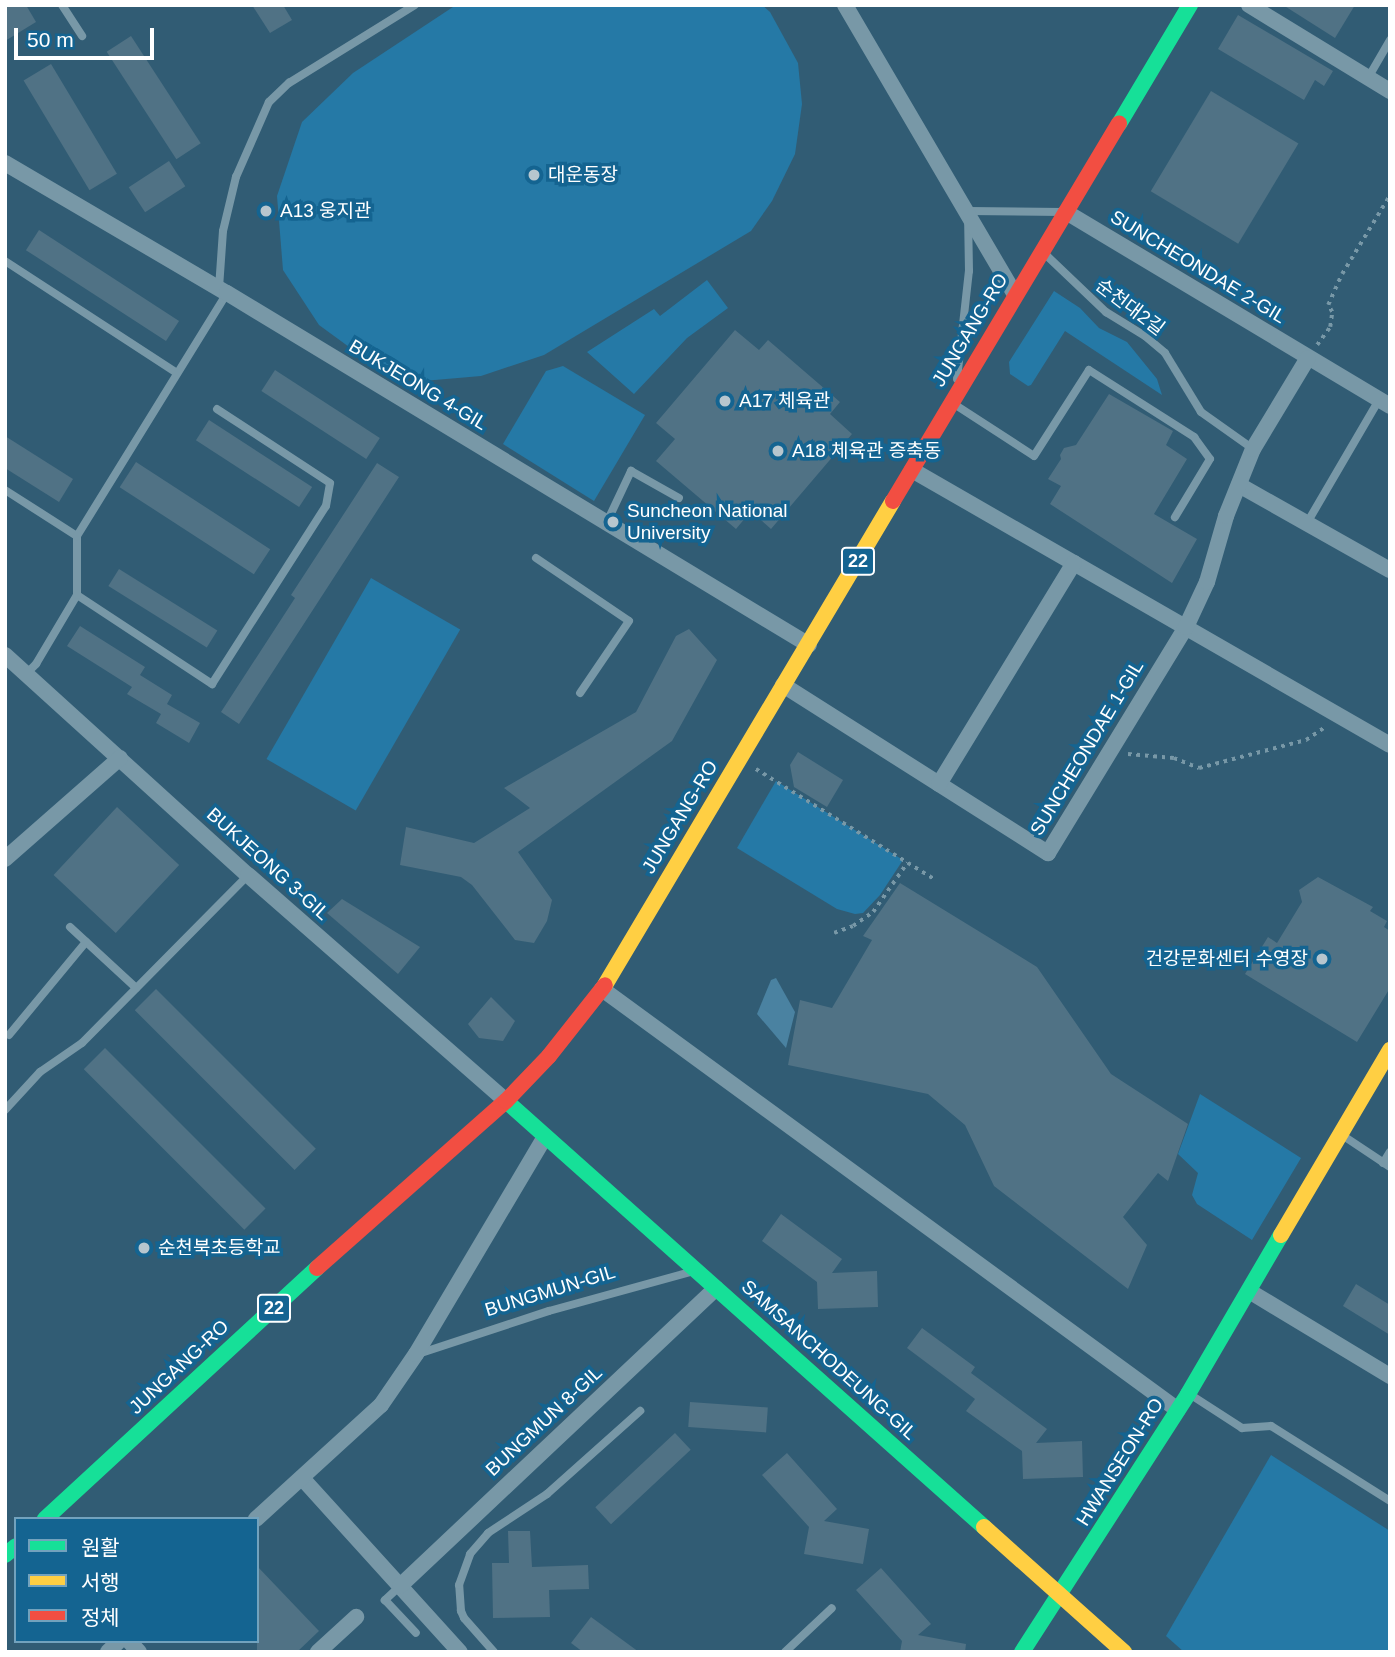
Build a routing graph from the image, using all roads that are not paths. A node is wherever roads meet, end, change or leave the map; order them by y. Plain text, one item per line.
1 (62, 5) edge
2 (845, 5) edge
3 (1189, 5) edge
4 (1249, 5) edge
5 (414, 6) edge
6 (82, 36) dead end
7 (1390, 40) edge
8 (1368, 78) junction
9 (1390, 91) edge
10 (5, 163) edge
11 (968, 211) junction
12 (1066, 212) junction
13 (1042, 251) junction
14 (5, 261) edge
15 (223, 291) junction
16 (1015, 295) junction
17 (1308, 358) junction
18 (177, 373) junction
19 (954, 400) junction
20 (1385, 403) edge
21 (217, 409) dead end
22 (1253, 449) junction
23 (912, 470) junction
24 (1239, 485) junction
25 (5, 490) edge
26 (679, 498) dead end
27 (1175, 517) dead end
28 (1307, 523) junction
29 (606, 524) junction
30 (77, 536) junction
31 (536, 558) dead end
32 (1074, 563) junction
33 (1390, 570) edge
34 (77, 595) junction
35 (1186, 627) junction
36 (809, 645) junction
37 (5, 655) edge
38 (27, 673) junction
39 (783, 685) junction
40 (580, 693) dead end
41 (1389, 742) edge
42 (120, 758) junction
43 (939, 784) junction
44 (5, 859) edge
45 (248, 875) junction
46 (70, 927) dead end
47 (86, 942) junction
48 (136, 988) junction
49 (602, 989) junction
50 (9, 1035) dead end
51 (1390, 1050) edge
52 (506, 1101) junction
53 (5, 1110) edge
54 (1340, 1133) junction
55 (544, 1138) junction
56 (1390, 1152) edge
57 (1387, 1165) edge
58 (697, 1270) junction
59 (716, 1288) junction
60 (1249, 1291) junction
61 (416, 1354) junction
62 (1390, 1376) edge
63 (1188, 1394) junction
64 (1178, 1410) junction
65 (639, 1411) dead end
66 (302, 1478) junction
67 (1390, 1501) edge
68 (47, 1517) edge
69 (258, 1517) edge
70 (400, 1586) junction
71 (1061, 1595) junction
72 (832, 1608) dead end
73 (356, 1617) dead end
74 (416, 1633) dead end
75 (318, 1652) edge
76 (460, 1652) edge
77 (494, 1652) edge
78 (785, 1652) edge
79 (1022, 1652) edge
80 (1124, 1652) edge

1 - 6 lane
2 - 11 street
3 - 12 main road, JUNGANG-RO / 22
4 - 8 street
5 - 15 lane
7 - 8 lane
8 - 9 street
10 - 15 street, BUKJEONG 4-GIL
11 - 12 lane
11 - 16 street
11 - 19 lane
12 - 13 main road, JUNGANG-RO / 22
12 - 17 street, SUNCHEONDAE 2-GIL
13 - 16 main road, JUNGANG-RO / 22
13 - 22 lane, 순천대2길
14 - 18 lane
15 - 18 lane
15 - 29 street, BUKJEONG 4-GIL
16 - 19 main road, JUNGANG-RO / 22
17 - 20 street, SUNCHEONDAE 2-GIL
17 - 22 street
18 - 30 lane
19 - 23 main road, JUNGANG-RO / 22
19 - 27 lane
20 - 28 lane
21 - 34 lane
22 - 24 street
23 - 32 street
23 - 36 main road, JUNGANG-RO / 22
24 - 28 street
24 - 35 street
25 - 30 lane
26 - 29 lane
28 - 33 street
29 - 36 street, BUKJEONG 4-GIL
30 - 34 lane
31 - 40 lane
32 - 35 street
32 - 43 street
34 - 38 lane
35 - 41 street
35 - 43 street, SUNCHEONDAE 1-GIL
36 - 39 main road, JUNGANG-RO / 22
37 - 38 street, BUKJEONG 3-GIL
38 - 42 street, BUKJEONG 3-GIL
39 - 43 street, SUNCHEONDAE 1-GIL
39 - 49 main road, JUNGANG-RO / 22
42 - 44 street
42 - 45 street, BUKJEONG 3-GIL
45 - 48 lane
45 - 52 street, BUKJEONG 3-GIL
46 - 47 lane
47 - 48 lane
47 - 50 lane
48 - 53 lane
49 - 52 main road, JUNGANG-RO / 22
49 - 64 street
51 - 54 main road, HWANSEON-RO
52 - 55 main road, SAMSANCHODEUNG-GIL
52 - 68 main road, JUNGANG-RO / 22
54 - 57 lane
54 - 60 main road, HWANSEON-RO
55 - 58 main road, SAMSANCHODEUNG-GIL
55 - 61 street
56 - 57 lane
58 - 59 main road, SAMSANCHODEUNG-GIL
58 - 61 lane, BUNGMUN-GIL
59 - 70 street, BUNGMUN 8-GIL
59 - 71 main road, SAMSANCHODEUNG-GIL
60 - 62 street
60 - 63 main road, HWANSEON-RO
61 - 66 street
63 - 64 main road, HWANSEON-RO
63 - 67 lane
64 - 71 main road, HWANSEON-RO
65 - 77 lane
66 - 69 street
66 - 70 street
70 - 74 lane
70 - 76 street
71 - 79 main road, HWANSEON-RO
71 - 80 main road, SAMSANCHODEUNG-GIL
72 - 78 lane
73 - 75 street

